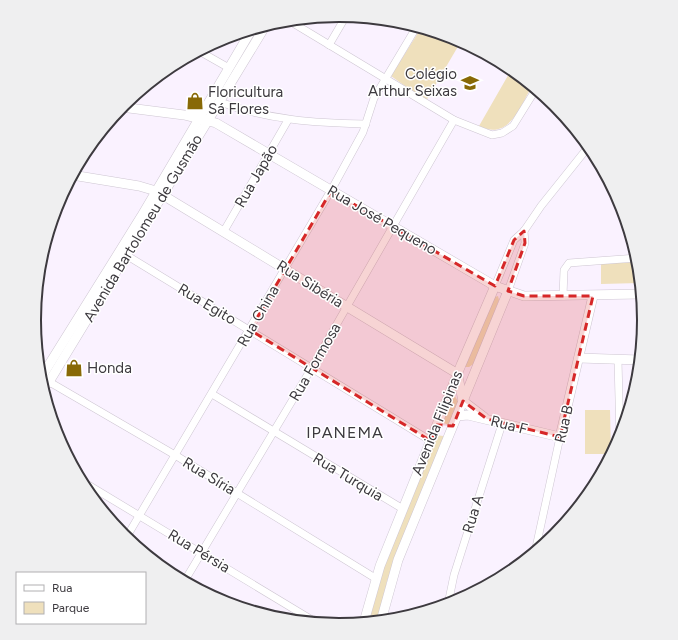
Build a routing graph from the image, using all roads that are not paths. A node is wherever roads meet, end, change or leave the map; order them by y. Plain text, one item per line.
1 (342, 22) edge
2 (297, 25) edge
3 (262, 32) edge
4 (414, 32) edge
5 (248, 37) edge
6 (329, 45) junction
7 (205, 54) edge
8 (229, 68) junction
9 (385, 79) junction
10 (533, 94) edge
11 (220, 102) junction
12 (130, 107) edge
13 (205, 107) junction
14 (184, 115) junction
15 (199, 118) junction
16 (288, 120) junction
17 (454, 120) junction
18 (208, 123) junction
19 (366, 124) junction
20 (585, 151) edge
21 (268, 154) junction
22 (78, 176) edge
23 (331, 191) junction
24 (160, 193) junction
25 (393, 226) junction
26 (524, 231) junction
27 (224, 232) junction
28 (126, 255) junction
29 (630, 258) edge
30 (286, 269) junction
31 (495, 286) junction
32 (508, 291) junction
33 (635, 294) edge
34 (563, 296) junction
35 (593, 296) junction
36 (347, 307) junction
37 (250, 330) junction
38 (579, 358) junction
39 (618, 360) junction
40 (634, 360) edge
41 (476, 367) junction
42 (311, 368) junction
43 (458, 374) junction
44 (47, 376) edge
45 (47, 376) edge
46 (48, 382) edge
47 (212, 394) junction
48 (463, 401) junction
49 (457, 416) junction
50 (487, 419) junction
51 (620, 420) edge
52 (439, 421) junction
53 (502, 424) junction
54 (453, 426) junction
55 (274, 432) junction
56 (434, 432) junction
57 (448, 437) junction
58 (560, 437) junction
59 (430, 441) junction
60 (175, 455) junction
61 (92, 487) edge
62 (238, 493) junction
63 (403, 509) junction
64 (140, 515) junction
65 (129, 532) edge
66 (537, 542) edge
67 (201, 553) junction
68 (187, 576) edge
69 (375, 578) junction
70 (450, 596) edge
71 (383, 614) edge
72 (304, 615) edge
73 (365, 616) edge

1 - 6 street
2 - 6 street
3 - 11 main road, Avenida Bartolomeu de Gusmão
4 - 9 street, Rua China
5 - 8 main road, Avenida Bartolomeu de Gusmão
6 - 9 street
7 - 8 street
8 - 13 main road, Avenida Bartolomeu de Gusmão
9 - 17 street
9 - 19 street, Rua China
10 - 17 street
11 - 16 street
11 - 18 main road, Avenida Bartolomeu de Gusmão
12 - 14 main road, Rua José Pequeno
13 - 14 street
13 - 15 main road, Avenida Bartolomeu de Gusmão
14 - 15 main road, Rua José Pequeno
15 - 18 main road, Rua José Pequeno
15 - 24 main road, Avenida Bartolomeu de Gusmão
16 - 19 street
16 - 21 street, Rua Japão
17 - 25 street, Rua Formosa
18 - 21 main road, Rua José Pequeno
18 - 24 main road, Avenida Bartolomeu de Gusmão
19 - 23 street, Rua China
20 - 26 street, Avenida Filipinas
21 - 23 main road, Rua José Pequeno
21 - 27 street, Rua Japão
22 - 24 main road, Rua Sibéria
23 - 25 main road, Rua José Pequeno
23 - 30 street, Rua China
24 - 27 main road, Rua Sibéria
24 - 28 main road, Avenida Bartolomeu de Gusmão
24 - 44 main road, Avenida Bartolomeu de Gusmão
25 - 31 main road, Rua José Pequeno
25 - 36 street, Rua Formosa
26 - 31 street, Avenida Filipinas
26 - 32 street, Avenida Filipinas
27 - 30 main road, Rua Sibéria
28 - 37 street, Rua Egito
28 - 45 main road, Avenida Bartolomeu de Gusmão
29 - 34 street
30 - 36 main road, Rua Sibéria
30 - 37 street, Rua China
31 - 32 main road, Rua José Pequeno
31 - 43 main road, Avenida Filipinas
32 - 34 main road, Rua José Pequeno
32 - 41 main road, Avenida Filipinas
33 - 35 main road, Rua José Pequeno
34 - 35 main road, Rua José Pequeno
35 - 38 main road, Rua B
36 - 42 street, Rua Formosa
36 - 43 main road, Rua Sibéria
37 - 42 street, Rua Egito
37 - 47 street, Rua China
38 - 39 main road
38 - 58 main road, Rua B
39 - 40 main road
39 - 51 street
41 - 43 main road
41 - 48 main road, Avenida Filipinas
42 - 55 street, Rua Formosa
42 - 59 street, Rua Egito
43 - 48 main road
43 - 52 main road, Avenida Filipinas
46 - 60 street, Rua Síria
47 - 55 street, Rua Turquia
47 - 60 street, Rua China
48 - 49 main road, Avenida Filipinas
48 - 50 main road
49 - 50 main road, Rua F
49 - 54 main road, Avenida Filipinas
50 - 53 main road, Rua F
52 - 54 main road
52 - 56 main road, Avenida Filipinas
53 - 58 main road, Rua F
53 - 70 street, Rua A
54 - 57 main road, Avenida Filipinas
55 - 62 street, Rua Formosa
55 - 63 street, Rua Turquia
56 - 57 main road
56 - 59 main road, Avenida Filipinas
57 - 71 main road, Avenida Filipinas
58 - 66 street, Rua B
59 - 63 main road, Avenida Filipinas
60 - 62 street, Rua Síria
60 - 64 street, Rua China
61 - 64 street, Rua Pérsia
62 - 67 street, Rua Formosa
62 - 69 street, Rua Síria
63 - 69 main road, Avenida Filipinas
64 - 65 street, Rua China
64 - 67 street, Rua Pérsia
67 - 68 street, Rua Formosa
67 - 72 street, Rua Pérsia
69 - 73 main road, Avenida Filipinas

